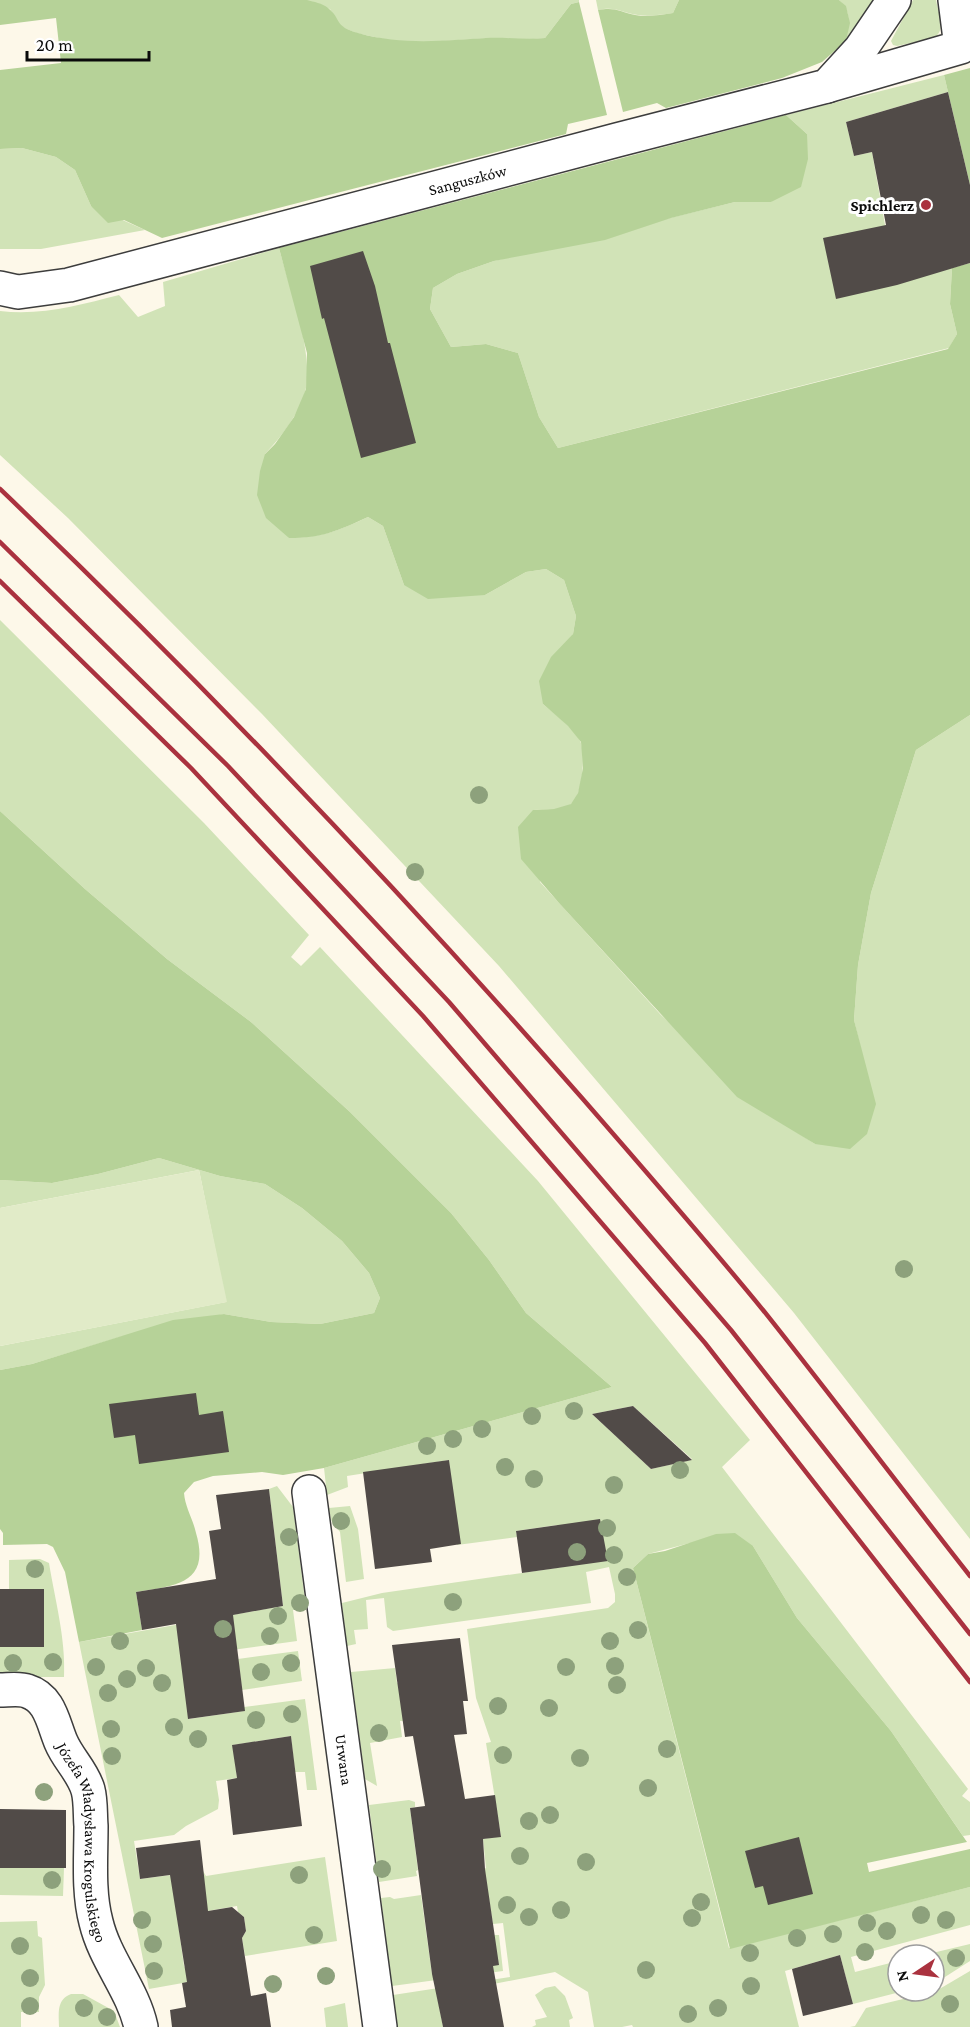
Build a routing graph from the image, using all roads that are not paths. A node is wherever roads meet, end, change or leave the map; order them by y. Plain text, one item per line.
1 (894, 0) edge
2 (955, 0) edge
3 (827, 87) junction
4 (0, 288) edge
5 (309, 1492) dead end
6 (0, 1690) edge
7 (141, 2027) edge
8 (380, 2027) edge

1 - 3 street
2 - 3 street, Sanguszków
3 - 4 street, Sanguszków
5 - 8 street, Urwana
6 - 7 street, Józefa Władysława Krogulskiego

